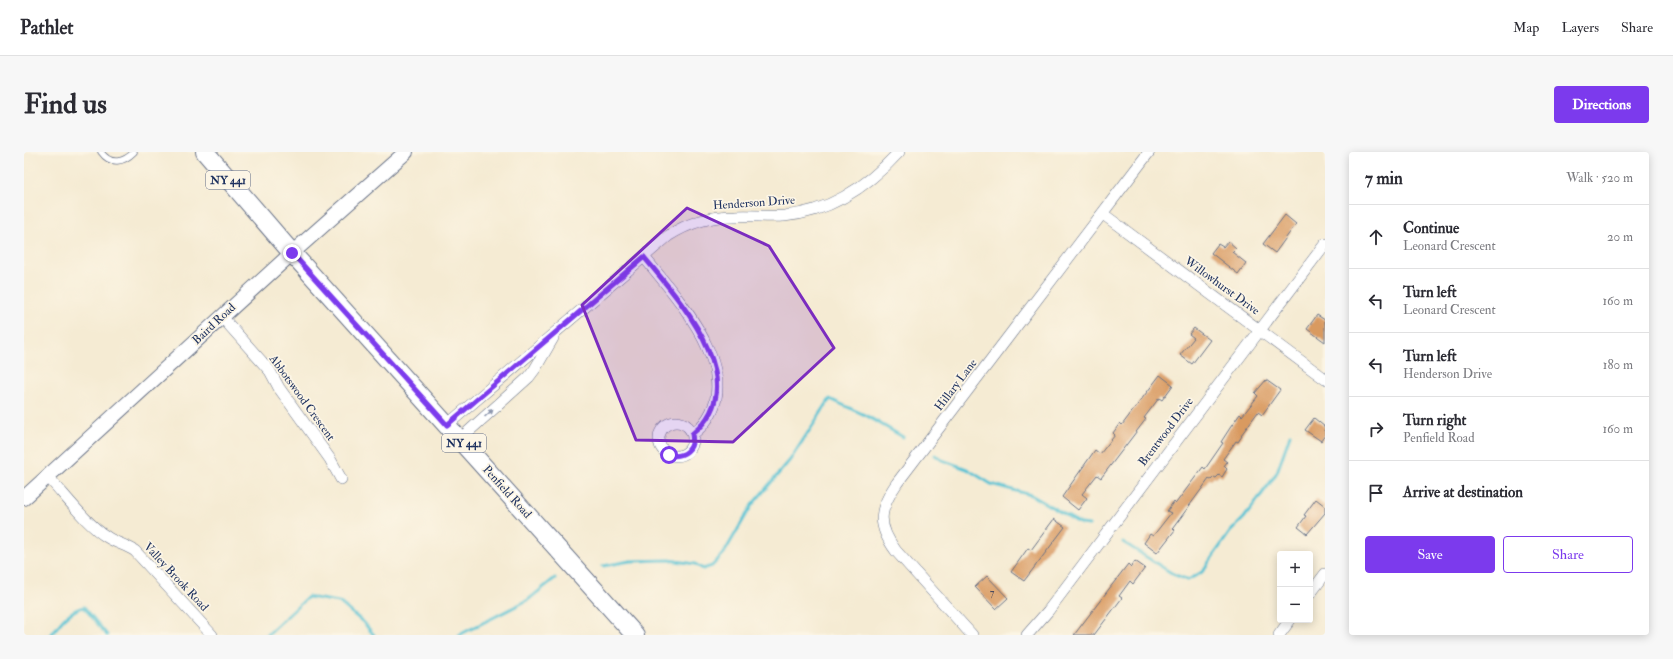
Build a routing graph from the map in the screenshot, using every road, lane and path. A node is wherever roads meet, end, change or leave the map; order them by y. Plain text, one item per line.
1 (101, 152) edge
2 (134, 152) edge
3 (205, 152) edge
4 (406, 152) edge
5 (899, 152) edge
6 (1149, 152) edge
7 (1103, 214) junction
8 (1325, 244) edge
9 (292, 253) junction
10 (644, 257) junction
11 (222, 317) junction
12 (1260, 330) junction
13 (558, 331) junction
14 (1325, 379) edge
15 (447, 425) junction
16 (692, 434) dead end
17 (460, 439) junction
18 (48, 477) junction
19 (341, 479) dead end
20 (24, 498) edge
21 (1325, 574) edge
22 (1313, 590) edge
23 (1288, 623) edge
24 (212, 635) edge
25 (635, 635) edge
26 (972, 635) edge
27 (1027, 635) edge
28 (1279, 635) edge

1 - 2 lane
3 - 9 main road, Penfield Road / NY 441
4 - 9 street, Baird Road
5 - 10 street, Henderson Drive
6 - 7 street, Hillary Lane
7 - 12 street, Willowhurst Drive
7 - 26 street, Hillary Lane
8 - 12 street, Brentwood Drive
9 - 11 street, Baird Road
9 - 15 main road, Penfield Road / NY 441
10 - 13 street, Henderson Drive
10 - 16 street
11 - 18 street, Baird Road
11 - 19 street, Abbotswood Crescent
12 - 14 street, Willowhurst Drive
12 - 27 street, Brentwood Drive
13 - 15 street, Henderson Drive
17 -> 13 street, Henderson Drive
15 - 17 main road, Penfield Road / NY 441
17 - 25 main road, Penfield Road / NY 441
18 - 20 street, Baird Road
18 - 24 street, Valley Brook Road
21 - 22 street
23 - 28 street

